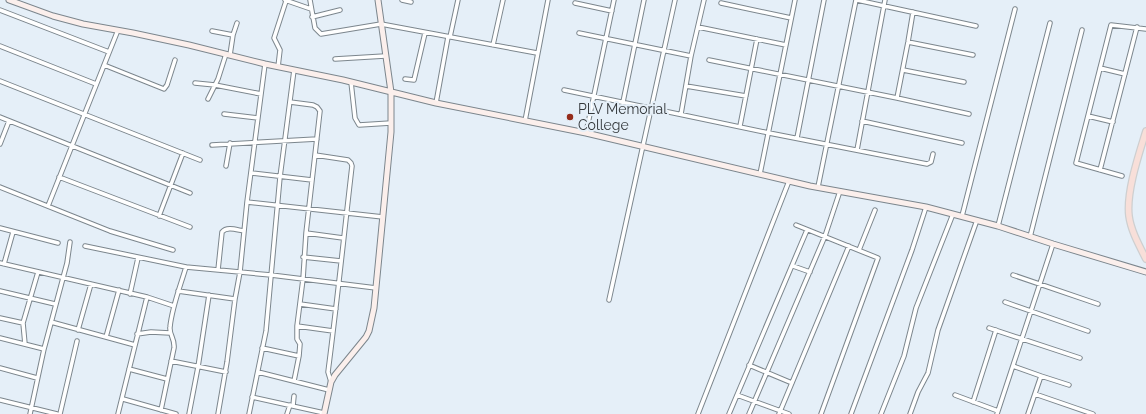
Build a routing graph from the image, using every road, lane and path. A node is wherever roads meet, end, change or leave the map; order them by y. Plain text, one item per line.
1 (9, 0) edge
2 (285, 0) edge
3 (310, 0) edge
4 (378, 0) edge
5 (402, 0) edge
6 (458, 0) edge
7 (503, 0) edge
8 (548, 0) edge
9 (614, 0) edge
10 (644, 0) edge
11 (674, 0) edge
12 (704, 0) edge
13 (795, 0) edge
14 (824, 0) edge
15 (856, 0) edge
16 (885, 0) edge
17 (411, 2) dead end
18 (575, 3) dead end
19 (721, 3) dead end
20 (884, 5) junction
21 (311, 9) junction
22 (1015, 9) dead end
23 (0, 10) edge
24 (340, 10) dead end
25 (612, 11) junction
26 (913, 12) junction
27 (312, 17) junction
28 (791, 18) junction
29 (237, 23) dead end
30 (1050, 23) dead end
31 (381, 24) junction
32 (976, 26) dead end
33 (698, 27) junction
34 (1137, 27) junction
35 (1146, 29) edge
36 (118, 30) junction
37 (1082, 30) dead end
38 (212, 31) dead end
39 (425, 33) junction
40 (579, 33) dead end
41 (233, 35) junction
42 (449, 37) junction
43 (606, 38) junction
44 (757, 39) junction
45 (908, 42) junction
46 (634, 44) junction
47 (494, 45) junction
48 (786, 45) junction
49 (0, 46) edge
50 (663, 51) junction
51 (109, 52) junction
52 (537, 53) junction
53 (228, 54) junction
54 (385, 56) junction
55 (691, 56) junction
56 (973, 56) dead end
57 (335, 59) dead end
58 (175, 60) dead end
59 (709, 60) dead end
60 (265, 64) junction
61 (104, 66) junction
62 (278, 66) junction
63 (751, 68) junction
64 (1100, 68) junction
65 (294, 70) junction
66 (903, 70) junction
67 (780, 74) junction
68 (1125, 74) junction
69 (405, 79) dead end
70 (809, 80) junction
71 (0, 81) edge
72 (351, 82) junction
73 (964, 82) dead end
74 (195, 83) dead end
75 (96, 84) junction
76 (215, 85) junction
77 (686, 86) junction
78 (838, 86) junction
79 (564, 90) dead end
80 (391, 92) junction
81 (868, 92) junction
82 (261, 94) junction
83 (595, 96) junction
84 (746, 96) junction
85 (897, 98) junction
86 (208, 99) dead end
87 (290, 102) junction
88 (623, 102) junction
89 (436, 103) junction
90 (651, 108) junction
91 (224, 114) dead end
92 (681, 114) junction
93 (969, 114) dead end
94 (84, 115) junction
95 (1088, 116) junction
96 (0, 117) edge
97 (258, 118) junction
98 (9, 121) junction
99 (525, 121) junction
100 (862, 121) junction
101 (1113, 122) junction
102 (391, 124) junction
103 (740, 126) junction
104 (1146, 131) edge
105 (586, 133) junction
106 (769, 133) junction
107 (797, 138) junction
108 (317, 139) junction
109 (284, 140) junction
110 (255, 142) junction
111 (230, 143) junction
112 (962, 143) dead end
113 (0, 144) edge
114 (212, 144) dead end
115 (827, 144) junction
116 (72, 146) junction
117 (644, 146) junction
118 (857, 150) junction
119 (182, 153) junction
120 (933, 154) dead end
121 (315, 155) junction
122 (200, 160) dead end
123 (226, 166) dead end
124 (1100, 170) junction
125 (251, 173) junction
126 (760, 174) junction
127 (1122, 176) dead end
128 (60, 177) junction
129 (280, 177) junction
130 (312, 180) junction
131 (789, 181) junction
132 (170, 185) junction
133 (818, 187) junction
134 (0, 188) edge
135 (840, 191) junction
136 (190, 193) dead end
137 (248, 202) junction
138 (277, 205) junction
139 (48, 206) junction
140 (926, 207) junction
141 (309, 208) junction
142 (875, 210) dead end
143 (346, 213) junction
144 (953, 214) junction
145 (159, 216) junction
146 (962, 216) junction
147 (383, 217) junction
148 (977, 220) junction
149 (796, 225) dead end
150 (998, 226) junction
151 (190, 227) dead end
152 (0, 228) edge
153 (807, 230) junction
154 (244, 231) junction
155 (13, 232) junction
156 (306, 233) junction
157 (825, 236) junction
158 (1030, 237) junction
159 (343, 238) junction
160 (70, 242) dead end
161 (58, 243) dead end
162 (1053, 244) junction
163 (85, 246) dead end
164 (849, 246) junction
165 (173, 250) dead end
166 (859, 250) junction
167 (303, 257) junction
168 (138, 258) junction
169 (1146, 259) edge
170 (341, 261) junction
171 (2, 263) edge
172 (793, 266) junction
173 (186, 267) junction
174 (218, 270) junction
175 (38, 272) junction
176 (240, 272) junction
177 (810, 272) junction
178 (1146, 272) edge
179 (271, 275) junction
180 (1013, 275) dead end
181 (62, 278) junction
182 (303, 279) junction
183 (91, 284) junction
184 (339, 284) junction
185 (1040, 284) junction
186 (376, 288) junction
187 (0, 290) edge
188 (118, 290) junction
189 (178, 291) junction
190 (130, 294) junction
191 (209, 295) junction
192 (147, 297) junction
193 (30, 298) junction
194 (235, 299) junction
195 (610, 300) dead end
196 (1005, 302) dead end
197 (55, 304) junction
198 (300, 304) junction
199 (1098, 304) dead end
200 (174, 306) junction
201 (336, 309) junction
202 (1031, 310) junction
203 (0, 318) edge
204 (51, 322) junction
205 (23, 323) junction
206 (297, 326) junction
207 (988, 328) dead end
208 (78, 330) junction
209 (996, 330) junction
210 (333, 331) junction
211 (1088, 331) dead end
212 (170, 333) junction
213 (137, 334) junction
214 (106, 337) junction
215 (0, 338) edge
216 (1022, 339) junction
217 (77, 341) dead end
218 (24, 344) junction
219 (135, 345) junction
220 (262, 348) junction
221 (44, 349) junction
222 (299, 356) junction
223 (1080, 358) dead end
224 (171, 361) junction
225 (749, 365) junction
226 (1013, 366) junction
227 (198, 367) junction
228 (0, 368) edge
229 (129, 369) junction
230 (226, 372) junction
231 (258, 372) junction
232 (766, 372) junction
233 (1041, 376) junction
234 (37, 378) junction
235 (167, 379) junction
236 (294, 381) junction
237 (331, 382) junction
238 (792, 383) junction
239 (1069, 385) dead end
240 (330, 390) junction
241 (1035, 394) junction
242 (737, 395) junction
243 (955, 395) dead end
244 (294, 396) dead end
245 (252, 397) junction
246 (123, 399) junction
247 (0, 400) edge
248 (754, 401) junction
249 (973, 402) junction
250 (291, 406) junction
251 (31, 408) junction
252 (161, 410) junction
253 (780, 412) edge
254 (324, 413) edge
255 (998, 413) edge
256 (30, 414) edge
257 (58, 414) edge
258 (118, 414) edge
259 (176, 414) edge
260 (188, 414) edge
261 (218, 414) edge
262 (249, 414) edge
263 (288, 414) edge
264 (698, 414) edge
265 (729, 414) edge
266 (749, 414) edge
267 (789, 414) edge
268 (821, 414) edge
269 (851, 414) edge
270 (881, 414) edge
271 (910, 414) edge
272 (1028, 414) edge
273 (1092, 414) edge

1 - 36 main road
2 - 21 street
2 - 62 street
3 - 21 street
4 - 31 main road
5 - 17 street
6 - 42 street
7 - 47 street
8 - 52 street
9 - 25 street
10 - 46 street
11 - 50 street
12 - 33 street
13 - 28 street
14 - 70 street
15 - 20 street
15 - 78 street
16 - 20 street
18 - 25 street
19 - 28 street
20 - 26 street
20 - 81 street
21 - 27 street
22 - 146 street
23 - 51 street
24 - 27 street
25 - 43 street
26 - 32 street
26 - 45 street
27 - 31 street
28 - 48 street
29 - 41 street
30 - 150 street
31 - 39 street
31 - 54 main road
33 - 44 street
33 - 55 street
34 - 35 street
34 - 64 street
34 - 68 street
36 - 51 street
36 - 53 main road
37 - 158 street
38 - 41 street
39 - 42 street
39 - 69 street
40 - 43 street
41 - 53 street
42 - 47 street
42 - 89 street
43 - 46 street
43 - 83 street
44 - 48 street
44 - 63 street
45 - 56 street
45 - 66 street
46 - 50 street
46 - 88 street
47 - 52 street
48 - 67 street
49 - 75 street
50 - 55 street
50 - 90 street
51 - 61 street
52 - 99 street
53 - 60 main road
53 - 76 street
54 - 57 street
54 - 80 main road
55 - 77 street
58 - 61 street
59 - 63 street
60 - 62 main road
60 - 82 street
61 - 75 street
62 - 65 main road
63 - 67 street
63 - 84 street
64 - 68 street
64 - 95 street
65 - 72 main road
65 - 87 street
66 - 73 street
66 - 85 street
67 - 70 street
67 - 106 street
68 - 101 street
70 - 78 street
70 - 107 street
71 - 94 street
72 - 80 main road
72 - 102 street
74 - 76 street
75 - 94 street
76 - 82 street
76 - 86 street
77 - 84 street
77 - 92 street
78 - 81 street
78 - 115 street
79 - 83 street
80 - 89 main road
80 - 102 main road
81 - 85 street
81 - 100 street
82 - 97 street
83 - 88 street
83 - 105 street
84 - 103 street
85 - 93 street
87 - 108 street
87 - 109 street
88 - 90 street
89 - 99 main road
90 - 92 street
90 - 117 street
91 - 97 street
92 - 103 street
94 - 116 street
94 - 119 street
95 - 101 street
95 - 124 street
96 - 98 street
97 - 110 street
98 - 113 street
98 - 116 street
99 - 105 main road
100 - 112 street
100 - 118 street
101 - 124 street
102 - 147 main road
103 - 106 street
104 - 169 main road
105 - 117 main road
106 - 107 street
106 - 126 street
107 - 115 street
108 - 109 street
108 - 121 street
109 - 110 street
109 - 129 street
110 - 111 street
110 - 125 street
111 - 114 street
111 - 123 street
115 - 118 street
115 - 133 street
116 - 128 street
116 - 132 street
117 - 126 main road
117 - 195 street
118 - 120 street
119 - 122 street
119 - 132 street
121 - 130 street
121 - 143 street
124 - 127 street
125 - 129 street
125 - 137 street
126 - 131 main road
128 - 139 street
128 - 145 street
129 - 130 street
129 - 138 street
130 - 141 street
131 - 133 main road
131 - 264 street
132 - 136 street
132 - 145 street
133 - 135 main road
134 - 139 street
135 - 140 main road
135 - 157 street
137 - 138 street
137 - 154 street
138 - 141 street
138 - 179 street
139 - 165 street
140 - 144 main road
140 - 269 street
141 - 143 street
141 - 156 street
142 - 166 street
143 - 147 street
143 - 159 street
144 - 146 main road
144 - 270 street
145 - 151 street
146 - 148 main road
147 - 186 main road
148 - 150 main road
148 - 271 street
149 - 153 street
150 - 158 main road
152 - 155 street
153 - 157 street
153 - 172 street
154 - 174 street
154 - 176 street
155 - 161 street
155 - 171 street
156 - 159 street
156 - 167 street
157 - 164 street
157 - 177 street
158 - 162 main road
159 - 170 street
160 - 181 street
162 - 178 main road
162 - 185 street
163 - 168 street
164 - 166 street
164 - 238 street
166 - 268 street
167 - 170 street
167 - 182 street
168 - 173 street
168 - 190 street
170 - 184 street
171 - 175 street
172 - 177 street
172 - 225 street
173 - 174 street
173 - 189 street
174 - 176 street
175 - 181 street
175 - 193 street
176 - 179 street
176 - 194 street
177 - 232 street
179 - 182 street
179 - 220 street
180 - 185 street
181 - 183 street
181 - 197 street
182 - 184 street
182 - 198 street
183 - 188 street
183 - 208 street
184 - 186 street
184 - 201 street
185 - 199 street
185 - 202 street
186 - 237 main road
187 - 193 street
188 - 190 street
188 - 214 street
189 - 191 street
189 - 200 street
190 - 192 street
191 - 194 street
191 - 227 street
192 - 200 street
192 - 213 street
193 - 197 street
193 - 205 street
194 - 230 street
196 - 202 street
197 - 204 street
198 - 201 street
198 - 206 street
200 - 212 street
201 - 210 street
202 - 211 street
202 - 216 street
203 - 205 street
204 - 208 street
204 - 221 street
205 - 218 street
206 - 210 street
206 - 222 street
207 - 209 street
208 - 214 street
209 - 216 street
209 - 249 street
210 - 237 street
212 - 213 street
212 - 224 street
213 - 219 street
214 - 219 street
215 - 218 street
216 - 223 street
216 - 226 street
217 - 257 street
218 - 221 street
219 - 229 street
220 - 222 street
220 - 231 street
221 - 234 street
222 - 236 street
224 - 227 street
224 - 235 street
225 - 232 street
225 - 242 street
226 - 233 street
226 - 255 street
227 - 230 street
227 - 260 street
228 - 234 street
229 - 235 street
229 - 246 street
230 - 261 street
231 - 236 street
231 - 245 street
232 - 238 street
232 - 248 street
233 - 239 street
233 - 241 street
234 - 251 street
235 - 252 street
236 - 240 street
237 - 240 main road
238 - 253 street
240 - 254 main road
241 - 272 street
241 - 273 street
242 - 248 street
242 - 265 street
243 - 249 street
244 - 250 street
245 - 250 street
245 - 262 street
246 - 252 street
246 - 258 street
247 - 251 street
248 - 253 street
248 - 266 street
249 - 255 street
250 - 254 street
250 - 263 street
251 - 256 street
251 - 257 street
252 - 259 street
253 - 267 street

